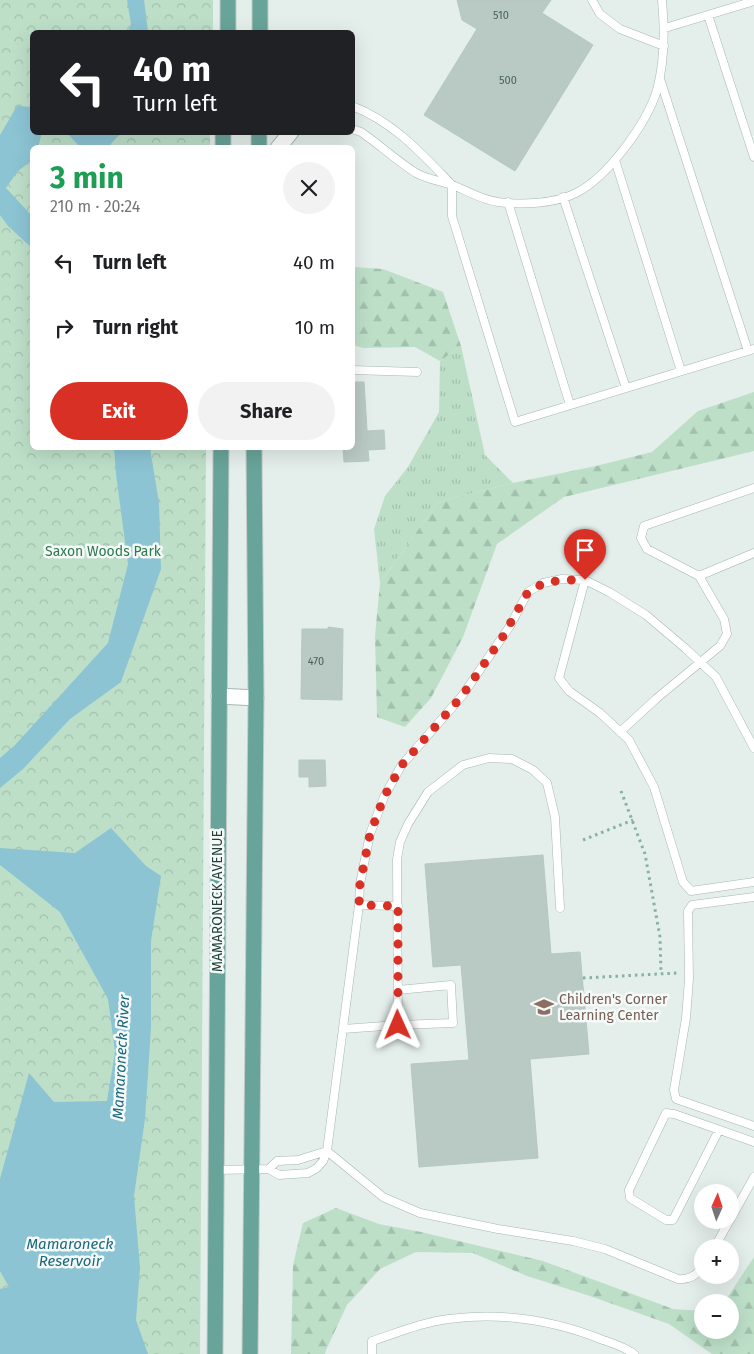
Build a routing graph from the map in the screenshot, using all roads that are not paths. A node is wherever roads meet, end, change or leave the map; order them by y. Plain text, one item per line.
1 (228, 0) edge
2 (260, 0) edge
3 (592, 0) edge
4 (662, 0) edge
5 (754, 1) edge
6 (708, 15) junction
7 (665, 28) junction
8 (228, 30) edge
9 (260, 30) edge
10 (664, 46) junction
11 (659, 77) junction
12 (355, 107) edge
13 (355, 130) edge
14 (289, 135) edge
15 (280, 145) edge
16 (754, 157) edge
17 (615, 160) junction
18 (452, 185) junction
19 (563, 198) junction
20 (508, 202) junction
21 (751, 350) edge
22 (355, 370) edge
23 (681, 371) junction
24 (417, 372) dead end
25 (626, 388) junction
26 (570, 405) junction
27 (221, 450) edge
28 (254, 450) edge
29 (754, 488) edge
30 (754, 553) edge
31 (700, 576) junction
32 (585, 580) junction
33 (700, 662) junction
34 (219, 696) junction
35 (256, 698) junction
36 (620, 732) junction
37 (754, 748) edge
38 (754, 882) edge
39 (754, 897) edge
40 (359, 905) junction
41 (398, 906) junction
42 (560, 908) dead end
43 (398, 990) junction
44 (398, 1025) junction
45 (343, 1029) junction
46 (754, 1126) edge
47 (718, 1130) junction
48 (754, 1142) edge
49 (327, 1151) junction
50 (216, 1170) junction
51 (252, 1170) junction
52 (269, 1170) junction
53 (754, 1177) edge
54 (739, 1204) edge
55 (694, 1276) edge
56 (215, 1354) edge
57 (250, 1354) edge
58 (372, 1354) edge
59 (634, 1354) edge

1 - 8 main road
2 - 9 main road
3 - 10 lane
4 - 7 lane
5 - 6 lane
6 - 7 lane
6 - 16 lane
7 - 10 lane
10 - 11 lane
11 - 17 lane
11 - 21 lane
12 - 18 lane
13 - 18 lane
14 - 15 street
17 - 19 lane
17 - 23 lane
18 - 20 lane
18 - 26 lane
19 - 20 lane
19 - 25 lane
20 - 26 lane
21 - 23 lane
22 - 24 lane
23 - 25 lane
25 - 26 lane
27 - 34 main road, MAMARONECK AVENUE
28 - 35 main road
29 - 31 lane
30 - 31 lane
31 - 33 lane
32 - 33 lane
32 - 36 lane
32 - 40 lane
33 - 36 lane
33 - 37 lane
34 - 35 street
34 - 50 main road, MAMARONECK AVENUE
35 - 51 main road
36 - 38 lane
39 - 46 lane
40 - 41 lane
40 - 45 lane
41 - 42 lane
41 - 43 lane
43 - 44 lane
43 - 44 lane
44 - 45 lane
45 - 49 lane
47 - 47 lane
47 - 48 lane
49 - 52 lane
49 - 52 lane
49 - 55 lane
50 - 51 lane
50 - 56 main road, MAMARONECK AVENUE
51 - 52 lane
51 - 57 main road
53 - 54 lane
58 - 59 lane

